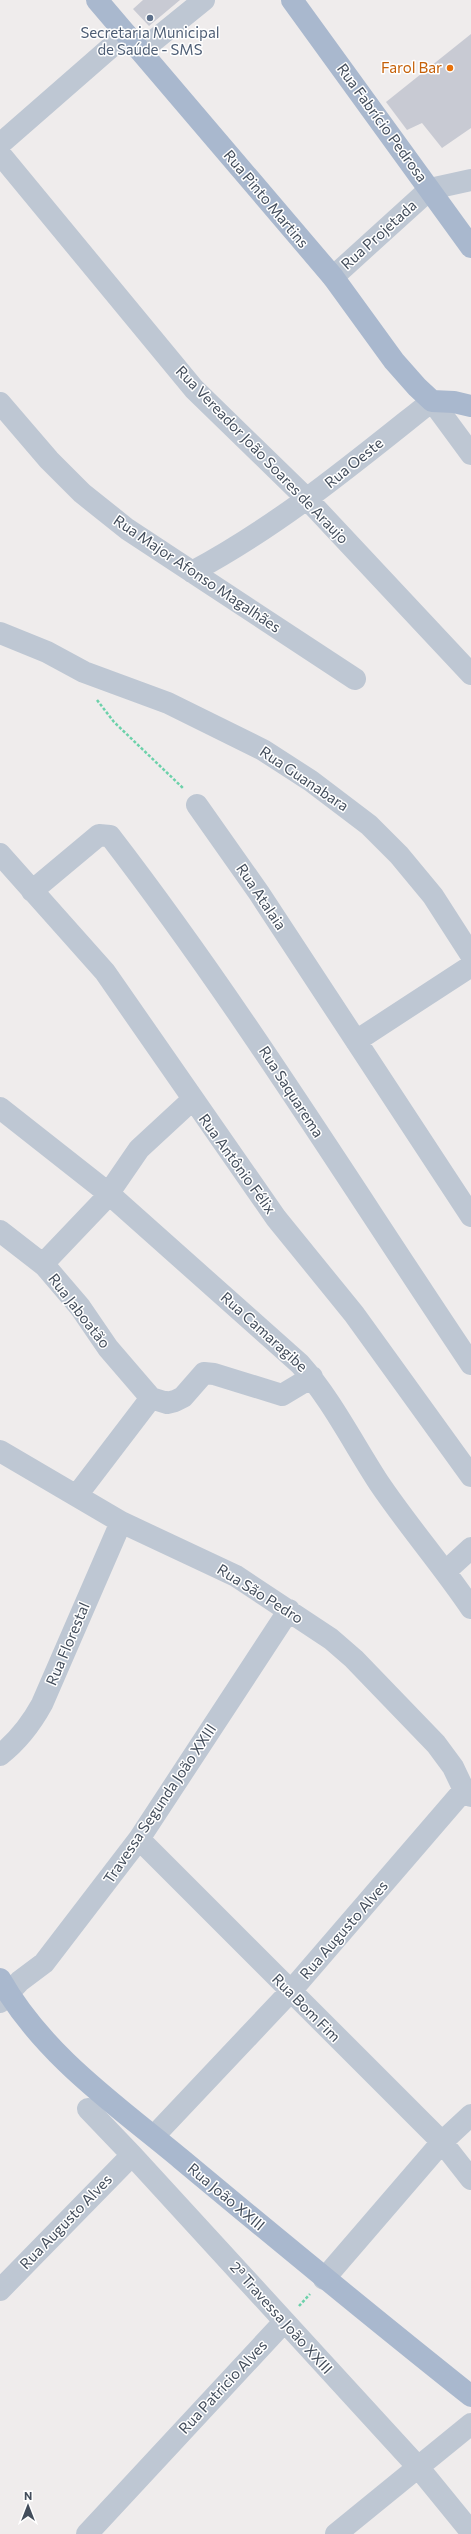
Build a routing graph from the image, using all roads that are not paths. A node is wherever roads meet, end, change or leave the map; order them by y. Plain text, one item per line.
1 (97, 0) edge
2 (204, 0) edge
3 (292, 0) edge
4 (126, 34) junction
5 (141, 51) junction
6 (0, 144) edge
7 (0, 154) edge
8 (471, 180) edge
9 (430, 189) junction
10 (471, 247) edge
11 (333, 277) junction
12 (432, 401) junction
13 (0, 404) edge
14 (471, 406) edge
15 (471, 454) edge
16 (308, 500) junction
17 (192, 572) junction
18 (0, 633) edge
19 (471, 674) edge
20 (355, 679) dead end
21 (197, 805) road end
22 (0, 854) edge
23 (32, 891) junction
24 (471, 955) edge
25 (471, 966) edge
26 (356, 1041) junction
27 (192, 1100) junction
28 (0, 1108) edge
29 (108, 1194) junction
30 (471, 1216) edge
31 (0, 1231) edge
32 (43, 1264) junction
33 (471, 1364) edge
34 (312, 1377) junction
35 (151, 1398) junction
36 (0, 1451) edge
37 (471, 1476) edge
38 (76, 1495) junction
39 (121, 1522) junction
40 (471, 1548) edge
41 (446, 1571) junction
42 (471, 1608) edge
43 (289, 1610) junction
44 (0, 1755) edge
45 (468, 1793) edge
46 (139, 1839) junction
47 (3, 1992) edge
48 (290, 1992) junction
49 (88, 2109) dead end
50 (471, 2115) edge
51 (154, 2136) junction
52 (442, 2142) junction
53 (132, 2154) junction
54 (471, 2179) edge
55 (324, 2279) junction
56 (0, 2290) edge
57 (284, 2322) junction
58 (471, 2396) edge
59 (471, 2424) edge
60 (418, 2467) junction
61 (471, 2532) edge
62 (87, 2534) edge
63 (336, 2534) edge

1 - 4 main road, Rua Pinto Martins
2 - 5 street
3 - 9 main road, Rua Fabrício Pedrosa
4 - 5 main road, Rua Pinto Martins
4 - 6 street
5 - 11 main road, Rua Pinto Martins
7 - 16 street, Rua Vereador João Soares de Araujo
8 - 9 street, Rua Projetada
9 - 10 main road, Rua Fabrício Pedrosa
9 - 11 street, Rua Projetada
11 - 12 main road, Rua Pinto Martins
12 - 14 main road
12 - 15 street, Rua Pinto Martins
12 - 16 street, Rua Oeste
13 - 17 street, Rua Major Afonso Magalhães
16 - 17 street, Rua Oeste
16 - 19 street, Rua Vereador João Soares de Araujo
17 - 20 street, Rua Major Afonso Magalhães
18 - 24 street, Rua Guanabara
21 - 26 street, Rua Atalaia
22 - 23 street, Rua Antônio Félix
23 - 27 street, Rua Antônio Félix
23 - 33 street, Rua Saquarema
25 - 26 street
26 - 30 street, Rua Atalaia
27 - 29 street
27 - 37 street, Rua Antônio Félix
28 - 29 street, Rua Camaragibe
29 - 32 street
29 - 34 street, Rua Camaragibe
31 - 32 street, Rua Jaboatão
32 - 35 street, Rua Jaboatão
34 - 35 street
34 - 41 street, Rua Camaragibe
35 - 38 street
36 - 38 street, Rua São Pedro
38 - 39 street, Rua São Pedro
39 - 43 street, Rua São Pedro
39 - 44 street, Rua Florestal
40 - 41 street
41 - 42 street, Rua Camaragibe
43 - 45 street, Rua São Pedro
43 - 46 street, Travessa Segunda João XXIII
45 - 48 street, Rua Augusto Alves
46 - 47 street, Travessa Segunda João XXIII
46 - 48 street, Rua Bom Fim
47 - 51 main road, Rua João XXIII
48 - 51 street, Rua Augusto Alves
48 - 52 street, Rua Bom Fim
49 - 53 street, 2ª Travessa João XXIII
50 - 52 street
51 - 55 main road, Rua João XXIII
52 - 54 street, Rua Bom Fim
52 - 55 street
53 - 56 street, Rua Augusto Alves
53 - 57 street, 2ª Travessa João XXIII
55 - 58 main road, Rua João XXIII
57 - 60 street, 2ª Travessa João XXIII
57 - 62 street, Rua Patricio Alves
59 - 60 street
60 - 61 street, 2ª Travessa João XXIII
60 - 63 street

